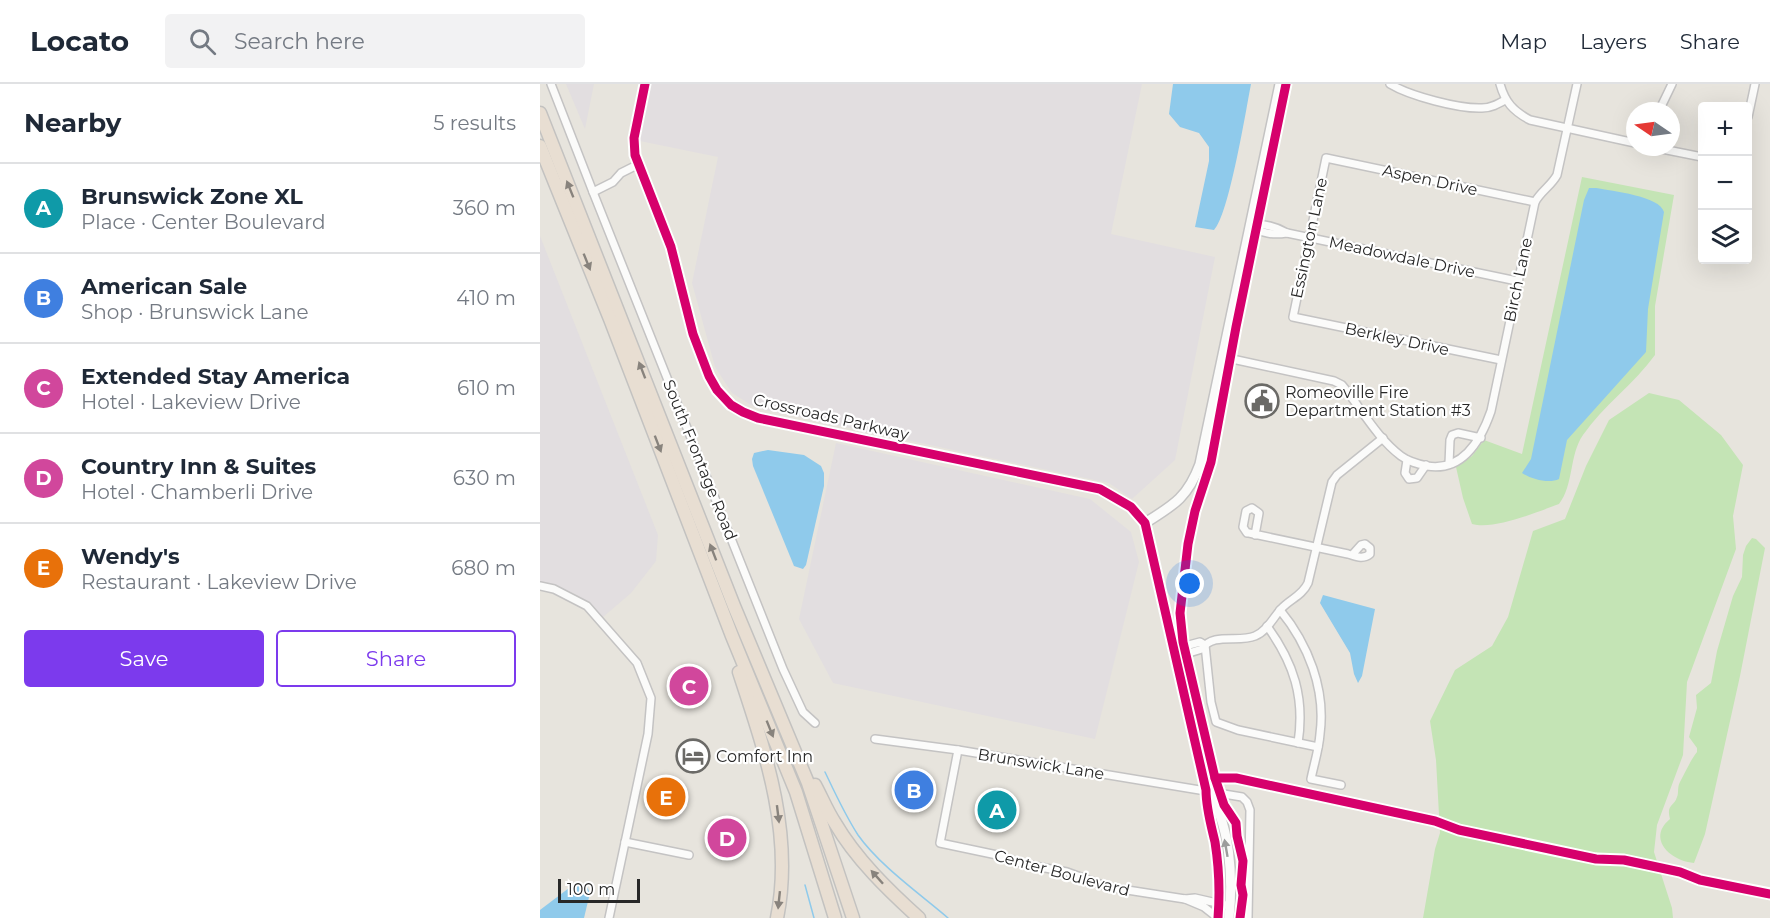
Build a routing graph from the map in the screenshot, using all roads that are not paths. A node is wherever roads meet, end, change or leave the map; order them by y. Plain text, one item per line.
1 (551, 84) edge
2 (645, 84) edge
3 (1280, 84) edge
4 (1500, 84) edge
5 (1577, 84) edge
6 (1672, 84) edge
7 (1755, 84) edge
8 (1395, 85) edge
9 (1505, 100) junction
10 (1663, 102) edge
11 (1751, 102) edge
12 (540, 113) edge
13 (1567, 129) junction
14 (1626, 142) edge
15 (540, 146) edge
16 (1680, 153) edge
17 (1698, 156) edge
18 (1326, 158) joint
19 (637, 165) junction
20 (593, 192) junction
21 (1534, 202) junction
22 (1250, 225) junction
23 (1310, 238) junction
24 (1518, 280) junction
25 (1293, 317) joint
26 (1223, 357) junction
27 (1501, 360) junction
28 (1383, 438) junction
29 (1481, 438) junction
30 (1407, 460) junction
31 (1449, 464) junction
32 (1426, 465) junction
33 (1145, 523) junction
34 (1256, 535) dead end
35 (1317, 547) junction
36 (1352, 555) dead end
37 (540, 586) edge
38 (734, 606) junction
39 (1280, 610) junction
40 (1267, 626) junction
41 (732, 636) junction
42 (1205, 645) junction
43 (1175, 653) junction
44 (815, 723) dead end
45 (875, 739) dead end
46 (1298, 743) junction
47 (1318, 747) junction
48 (958, 750) junction
49 (1341, 785) dead end
50 (1206, 790) junction
51 (625, 842) junction
52 (689, 855) dead end
53 (1185, 898) junction
54 (1219, 903) junction
55 (1230, 906) junction
56 (609, 918) edge
57 (777, 918) edge
58 (835, 918) edge
59 (853, 918) edge
60 (919, 918) edge
61 (1218, 918) edge
62 (1229, 918) edge
63 (1248, 918) edge

1 - 20 street, South Frontage Road
2 - 19 street, Crossroads Parkway
3 - 22 street
4 - 9 street
5 - 13 street
6 - 10 street
7 - 11 street
8 - 9 street
9 - 13 street
38 -> 12 highway
13 - 14 street
13 - 21 street
15 -> 41 highway
16 - 17 street
18 - 21 street, Aspen Drive
18 - 23 street, Essington Lane
19 - 20 street
19 - 33 street, Crossroads Parkway
20 - 44 street, South Frontage Road
21 - 24 street, Birch Lane
22 - 23 street, Meadowdale Drive
22 - 26 street
23 - 24 street, Meadowdale Drive
23 - 25 street, Essington Lane
24 - 27 street, Birch Lane
25 - 27 street, Berkley Drive
26 - 28 street, Birch Lane
26 - 33 street
27 - 29 street, Birch Lane
28 - 30 street, Birch Lane
28 - 35 street
29 - 31 street, Birch Lane
29 - 31 street
30 - 32 street, Birch Lane
30 - 32 street, Birch Lane
31 - 32 street, Birch Lane
33 - 43 street
34 - 35 street
35 - 36 street
35 - 39 street
37 - 51 street
38 - 59 highway
60 -> 38 highway
39 - 40 street
39 - 47 street
40 - 42 street
40 - 46 street
41 -> 57 highway
41 -> 58 highway
42 - 43 street
42 - 46 street
43 - 50 street
45 - 48 street, Brunswick Lane
46 - 47 street
47 - 49 street
48 - 50 street, Brunswick Lane
48 - 53 street, Center Boulevard
50 - 54 street
55 -> 50 street
50 - 63 street, Brunswick Lane
51 - 52 street
51 - 56 street
53 - 54 street, Center Boulevard
53 - 61 street, Center Boulevard
54 - 55 street, Center Boulevard
54 - 61 street
55 - 62 street

